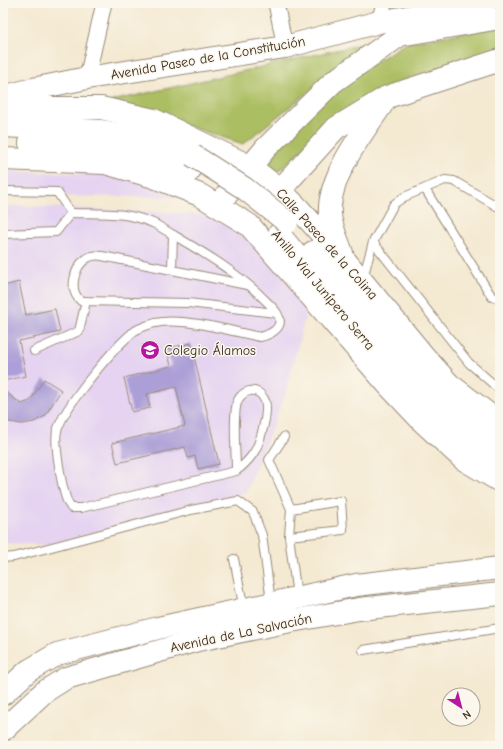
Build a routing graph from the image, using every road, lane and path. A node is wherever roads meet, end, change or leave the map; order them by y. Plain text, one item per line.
1 (104, 3) edge
2 (276, 3) edge
3 (484, 3) edge
4 (382, 13) edge
5 (500, 18) edge
6 (285, 47) junction
7 (500, 60) edge
8 (87, 78) junction
9 (3, 97) edge
10 (387, 97) junction
11 (3, 108) edge
12 (3, 126) edge
13 (3, 141) edge
14 (3, 159) edge
15 (191, 163) junction
16 (242, 163) junction
17 (425, 189) junction
18 (3, 192) edge
19 (285, 195) junction
20 (213, 202) junction
21 (500, 208) edge
22 (71, 213) junction
23 (284, 228) junction
24 (253, 230) junction
25 (3, 234) edge
26 (173, 235) junction
27 (373, 242) junction
28 (343, 258) junction
29 (172, 270) junction
30 (362, 281) junction
31 (252, 286) junction
32 (500, 299) edge
33 (86, 301) junction
34 (276, 313) junction
35 (34, 351) dead end
36 (500, 390) edge
37 (500, 422) edge
38 (284, 437) dead end
39 (500, 444) edge
40 (500, 466) edge
41 (236, 471) junction
42 (500, 481) edge
43 (291, 509) junction
44 (289, 536) junction
45 (3, 558) edge
46 (234, 559) dead end
47 (500, 568) edge
48 (381, 581) junction
49 (356, 585) junction
50 (500, 594) edge
51 (297, 597) junction
52 (271, 603) junction
53 (382, 606) junction
54 (244, 609) junction
55 (359, 609) junction
56 (158, 628) junction
57 (500, 628) edge
58 (195, 630) junction
59 (164, 650) junction
60 (363, 650) dead end
61 (57, 654) junction
62 (28, 671) junction
63 (66, 678) junction
64 (44, 692) junction
65 (3, 694) edge
66 (3, 730) edge

1 - 8 street
2 - 6 street
3 - 4 main road, Avenida Paseo de la Constitución
4 - 6 main road, Avenida Paseo de la Constitución
5 - 16 main road
6 - 8 main road, Avenida Paseo de la Constitución
7 - 10 main road
8 - 9 main road, Avenida Paseo de la Constitución
10 - 19 main road
10 - 28 main road
11 - 16 main road, Calle Paseo de la Colina
12 - 15 main road, Anillo Vial Junípero Serra
13 - 15 main road, Anillo Vial Junípero Serra
14 - 20 main road
15 - 23 main road, Anillo Vial Junípero Serra
16 - 19 main road, Calle Paseo de la Colina
16 - 20 main road
17 - 21 lane
17 - 27 lane
17 - 32 lane
18 - 22 lane
19 - 24 main road
19 - 28 main road, Calle Paseo de la Colina
20 - 24 main road
22 - 25 lane
22 - 26 lane
23 - 39 main road, Anillo Vial Junípero Serra
23 - 40 main road, Anillo Vial Junípero Serra
24 - 42 main road
26 - 29 lane
26 - 31 lane
27 - 30 lane
27 - 36 lane
28 - 30 main road, Calle Paseo de la Colina
29 - 31 lane
29 - 33 lane
30 - 37 main road, Calle Paseo de la Colina
31 - 34 lane
33 - 34 lane
33 - 35 lane
34 - 41 lane
38 - 43 lane
41 - 41 lane
43 - 44 lane
43 - 44 lane
44 - 51 lane
45 - 52 lane
46 - 54 lane
47 - 48 main road, Avenida de La Salvación
48 - 49 main road, Avenida de La Salvación
48 - 53 main road
49 - 51 main road, Avenida de La Salvación
49 - 55 main road
50 - 53 main road, Avenida de La Salvación
51 - 52 main road, Avenida de La Salvación
52 - 54 main road, Avenida de La Salvación
53 - 55 main road, Avenida de La Salvación
54 - 58 main road, Avenida de La Salvación
55 - 58 main road, Avenida de La Salvación
56 - 58 main road, Avenida de La Salvación
56 - 59 main road
56 - 61 main road, Avenida de La Salvación
57 - 60 lane
58 - 59 main road, Avenida de La Salvación
59 - 63 main road, Avenida de La Salvación
61 - 62 main road, Avenida de La Salvación
61 - 63 main road
62 - 64 main road
62 - 65 main road, Avenida de La Salvación
63 - 64 main road, Avenida de La Salvación
64 - 66 main road, Avenida de La Salvación

